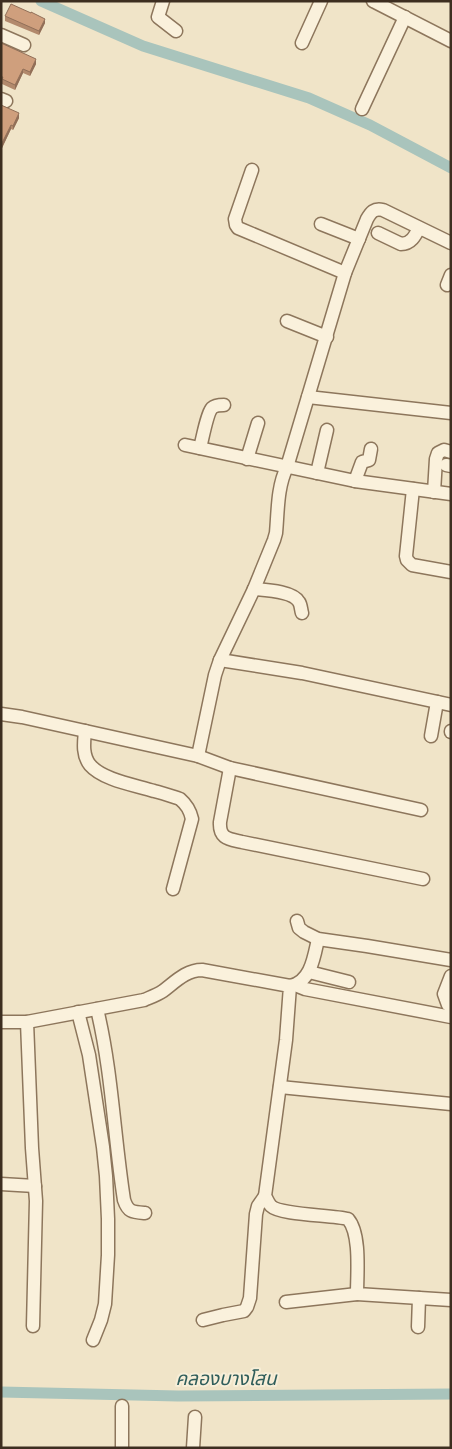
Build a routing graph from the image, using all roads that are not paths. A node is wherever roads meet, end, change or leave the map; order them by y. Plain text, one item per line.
1 (163, 1) edge
2 (322, 1) edge
3 (373, 1) edge
4 (405, 17) junction
5 (176, 31) dead end
6 (1, 35) edge
7 (451, 41) edge
8 (302, 43) dead end
9 (24, 46) dead end
10 (362, 109) dead end
11 (252, 170) dead end
12 (321, 224) dead end
13 (419, 228) junction
14 (378, 233) dead end
15 (359, 239) junction
16 (451, 243) edge
17 (345, 273) junction
18 (288, 321) dead end
19 (327, 337) junction
20 (308, 397) junction
21 (224, 406) dead end
22 (451, 413) edge
23 (258, 423) dead end
24 (327, 430) dead end
25 (185, 445) dead end
26 (200, 448) junction
27 (371, 449) dead end
28 (451, 452) edge
29 (248, 459) junction
30 (287, 467) junction
31 (317, 473) junction
32 (355, 481) junction
33 (413, 489) junction
34 (434, 492) junction
35 (451, 494) edge
36 (451, 572) edge
37 (254, 588) junction
38 (302, 613) dead end
39 (220, 660) junction
40 (437, 702) junction
41 (451, 705) edge
42 (1, 714) edge
43 (85, 731) junction
44 (431, 736) dead end
45 (198, 756) junction
46 (230, 768) junction
47 (422, 810) dead end
48 (423, 879) dead end
49 (173, 889) dead end
50 (298, 921) dead end
51 (318, 939) junction
52 (450, 961) edge
53 (309, 972) junction
54 (451, 976) edge
55 (349, 982) dead end
56 (292, 986) junction
57 (451, 1006) edge
58 (97, 1009) junction
59 (78, 1012) junction
60 (451, 1017) edge
61 (1, 1022) edge
62 (26, 1022) junction
63 (280, 1087) junction
64 (451, 1104) edge
65 (1, 1184) edge
66 (35, 1186) junction
67 (265, 1196) junction
68 (144, 1213) dead end
69 (357, 1294) junction
70 (419, 1298) junction
71 (451, 1300) edge
72 (286, 1302) dead end
73 (203, 1320) dead end
74 (34, 1326) dead end
75 (418, 1327) dead end
76 (93, 1340) dead end
77 (122, 1406) dead end
78 (195, 1417) dead end
79 (122, 1448) edge
80 (193, 1448) edge

1 - 5 street
2 - 8 street
3 - 4 street
4 - 7 street
4 - 10 street
6 - 9 street
11 - 17 street
12 - 15 street
13 - 14 street
13 - 15 street
13 - 16 street
15 - 17 street
17 - 19 street
18 - 19 street
19 - 20 street
20 - 22 street
20 - 30 street
21 - 26 street
23 - 29 street
24 - 31 street
25 - 26 street
26 - 29 street
27 - 32 street
28 - 34 street
29 - 30 street
30 - 31 street
30 - 37 street
31 - 32 street
32 - 33 street
33 - 34 street
33 - 36 street
34 - 35 street
37 - 38 street
37 - 39 street
39 - 40 street
39 - 45 street
40 - 41 street
40 - 44 street
42 - 43 street
43 - 45 street
43 - 49 street
45 - 46 street
46 - 47 street
46 - 48 street
50 - 51 street
51 - 52 street
51 - 53 street
53 - 55 street
53 - 56 street
54 - 57 street
56 - 58 street
56 - 60 street
56 - 63 street
58 - 59 street
58 - 68 street
59 - 62 street
59 - 76 street
61 - 62 street
62 - 66 street
63 - 64 street
63 - 67 street
65 - 66 street
66 - 74 street
67 - 69 street
67 - 73 street
69 - 70 street
69 - 72 street
70 - 71 street
70 - 75 street
77 - 79 street
78 - 80 street

